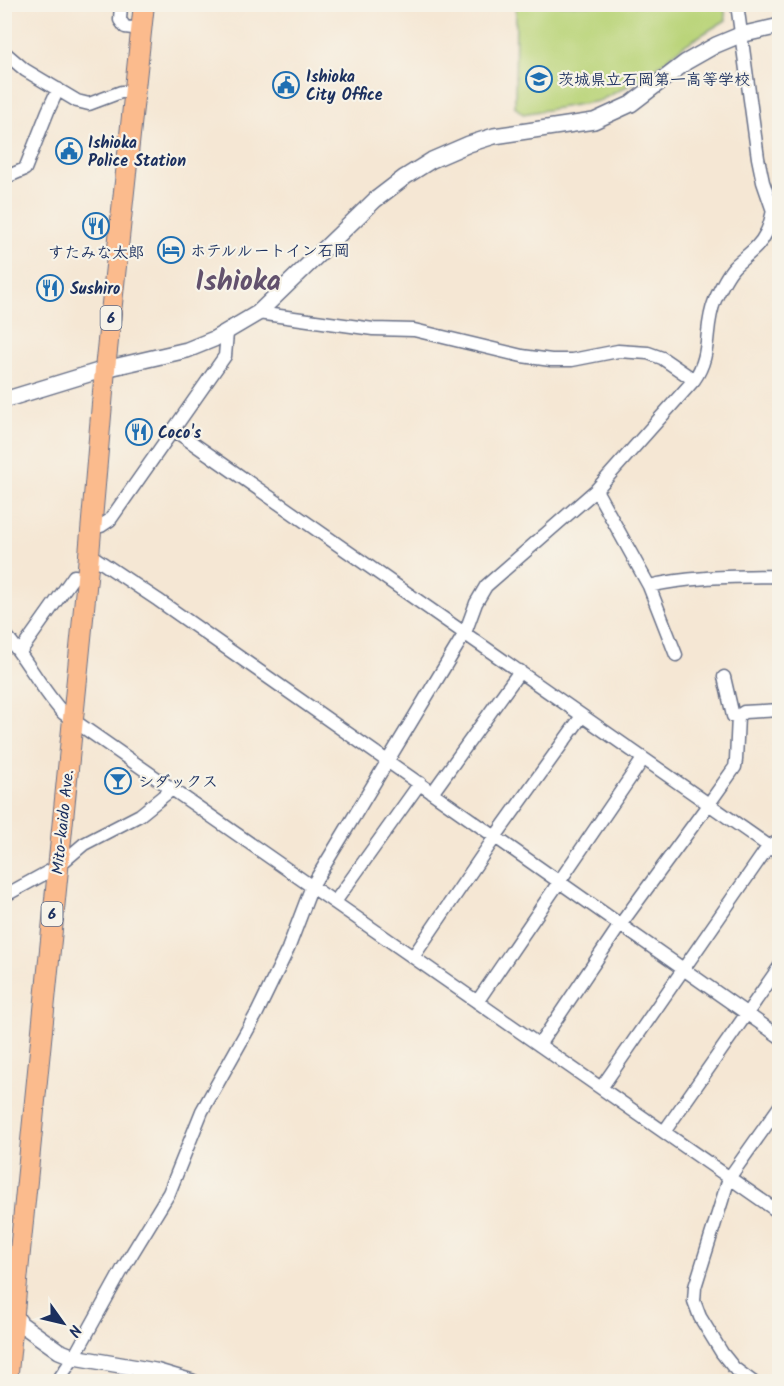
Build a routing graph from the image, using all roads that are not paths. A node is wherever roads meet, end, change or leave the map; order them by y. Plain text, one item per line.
1 (121, 4) edge
2 (144, 4) edge
3 (737, 4) edge
4 (780, 26) edge
5 (141, 29) junction
6 (740, 35) junction
7 (4, 52) edge
8 (58, 89) junction
9 (135, 92) junction
10 (4, 178) edge
11 (778, 215) edge
12 (258, 313) junction
13 (227, 333) junction
14 (105, 369) junction
15 (694, 380) junction
16 (4, 400) edge
17 (174, 430) junction
18 (596, 490) junction
19 (92, 528) junction
20 (89, 554) junction
21 (780, 576) edge
22 (87, 578) junction
23 (649, 586) junction
24 (4, 633) edge
25 (465, 633) junction
26 (20, 652) junction
27 (676, 655) dead end
28 (520, 671) junction
29 (724, 677) dead end
30 (780, 710) edge
31 (582, 716) junction
32 (738, 717) junction
33 (73, 719) junction
34 (644, 759) junction
35 (388, 760) junction
36 (420, 783) junction
37 (172, 789) junction
38 (433, 792) junction
39 (708, 805) junction
40 (495, 837) junction
41 (780, 840) edge
42 (768, 847) junction
43 (780, 854) edge
44 (57, 867) junction
45 (558, 882) junction
46 (312, 886) junction
47 (4, 896) edge
48 (335, 902) junction
49 (620, 925) junction
50 (413, 957) junction
51 (780, 966) edge
52 (684, 969) junction
53 (477, 1002) junction
54 (746, 1014) junction
55 (780, 1037) edge
56 (539, 1045) junction
57 (601, 1088) junction
58 (780, 1106) edge
59 (664, 1132) junction
60 (729, 1178) junction
61 (780, 1213) edge
62 (9, 1310) edge
63 (74, 1357) junction
64 (8, 1382) edge
65 (57, 1382) edge
66 (192, 1382) edge
67 (753, 1382) edge

1 - 5 street
2 - 5 highway, 6
3 - 6 street
4 - 6 street
5 - 9 highway, 6
6 - 11 street
6 - 12 street
7 - 8 street
8 - 9 street
8 - 10 street
9 - 14 highway, 6
11 - 15 street
12 - 13 street
12 - 15 street
13 - 14 street
13 - 17 street
14 - 16 street
14 - 19 highway, Mito-kaido Ave. / 6
15 - 18 street
17 - 19 street
17 - 25 street
18 - 23 street
18 - 25 street
19 - 20 highway, Mito-kaido Ave. / 6
20 - 22 highway, Mito-kaido Ave. / 6
20 - 35 street
21 - 23 street
22 - 26 street
22 - 33 highway, Mito-kaido Ave. / 6
23 - 27 street
24 - 26 street
25 - 28 street
25 - 35 street
26 - 33 street
28 - 31 street
28 - 38 street
29 - 32 street
30 - 32 street
31 - 34 street
31 - 40 street
32 - 39 street
33 - 37 street
33 - 44 highway, Mito-kaido Ave. / 6
34 - 39 street
34 - 45 street
35 - 36 street
35 - 46 street
36 - 38 street
36 - 48 street
37 - 44 street
37 - 46 street
38 - 40 street
39 - 42 street
39 - 49 street
40 - 45 street
40 - 50 street
41 - 42 street
42 - 43 street
42 - 52 street
44 - 47 street
44 - 62 highway, Mito-kaido Ave. / 6
45 - 49 street
45 - 53 street
46 - 48 street
46 - 63 street
48 - 50 street
49 - 52 street
49 - 56 street
50 - 53 street
51 - 54 street
52 - 54 street
52 - 57 street
53 - 56 street
54 - 55 street
54 - 59 street
56 - 57 street
57 - 59 street
58 - 60 street
59 - 60 street
60 - 61 street
60 - 67 street
62 - 63 street
62 - 64 highway, Mito-kaido Ave. / 6
63 - 65 street
63 - 66 street

